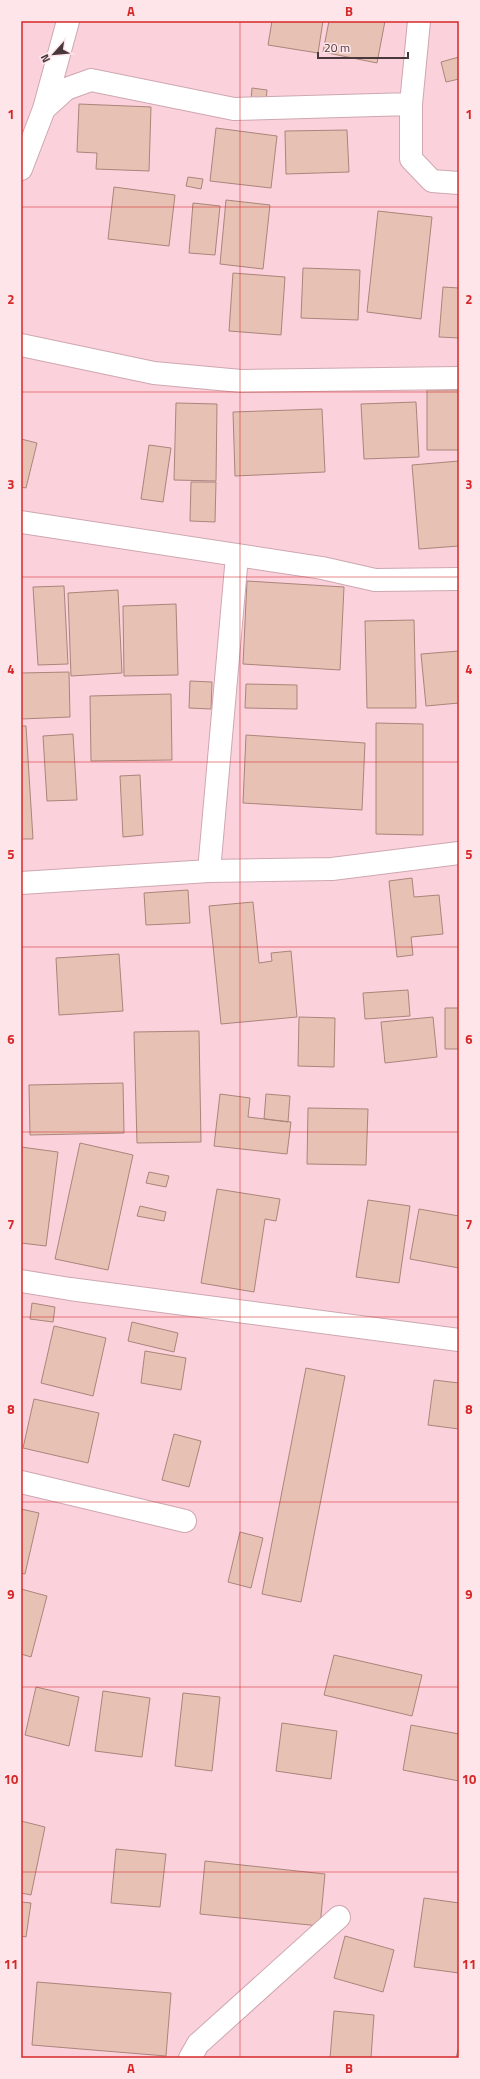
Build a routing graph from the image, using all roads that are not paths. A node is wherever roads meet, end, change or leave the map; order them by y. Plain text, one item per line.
1 (68, 21) edge
2 (419, 21) edge
3 (411, 104) junction
4 (44, 109) junction
5 (21, 169) edge
6 (459, 183) edge
7 (21, 345) edge
8 (459, 378) edge
9 (21, 522) edge
10 (237, 556) junction
11 (459, 579) edge
12 (459, 853) edge
13 (209, 871) junction
14 (21, 883) edge
15 (21, 1280) edge
16 (459, 1340) edge
17 (21, 1482) edge
18 (185, 1521) dead end
19 (339, 1918) dead end
20 (190, 2058) edge

1 - 4 street
2 - 3 street
3 - 4 street
3 - 6 street
4 - 5 street
7 - 8 street
9 - 10 street
10 - 11 street
10 - 13 street
12 - 13 street
13 - 14 street
15 - 16 street
17 - 18 street
19 - 20 street

